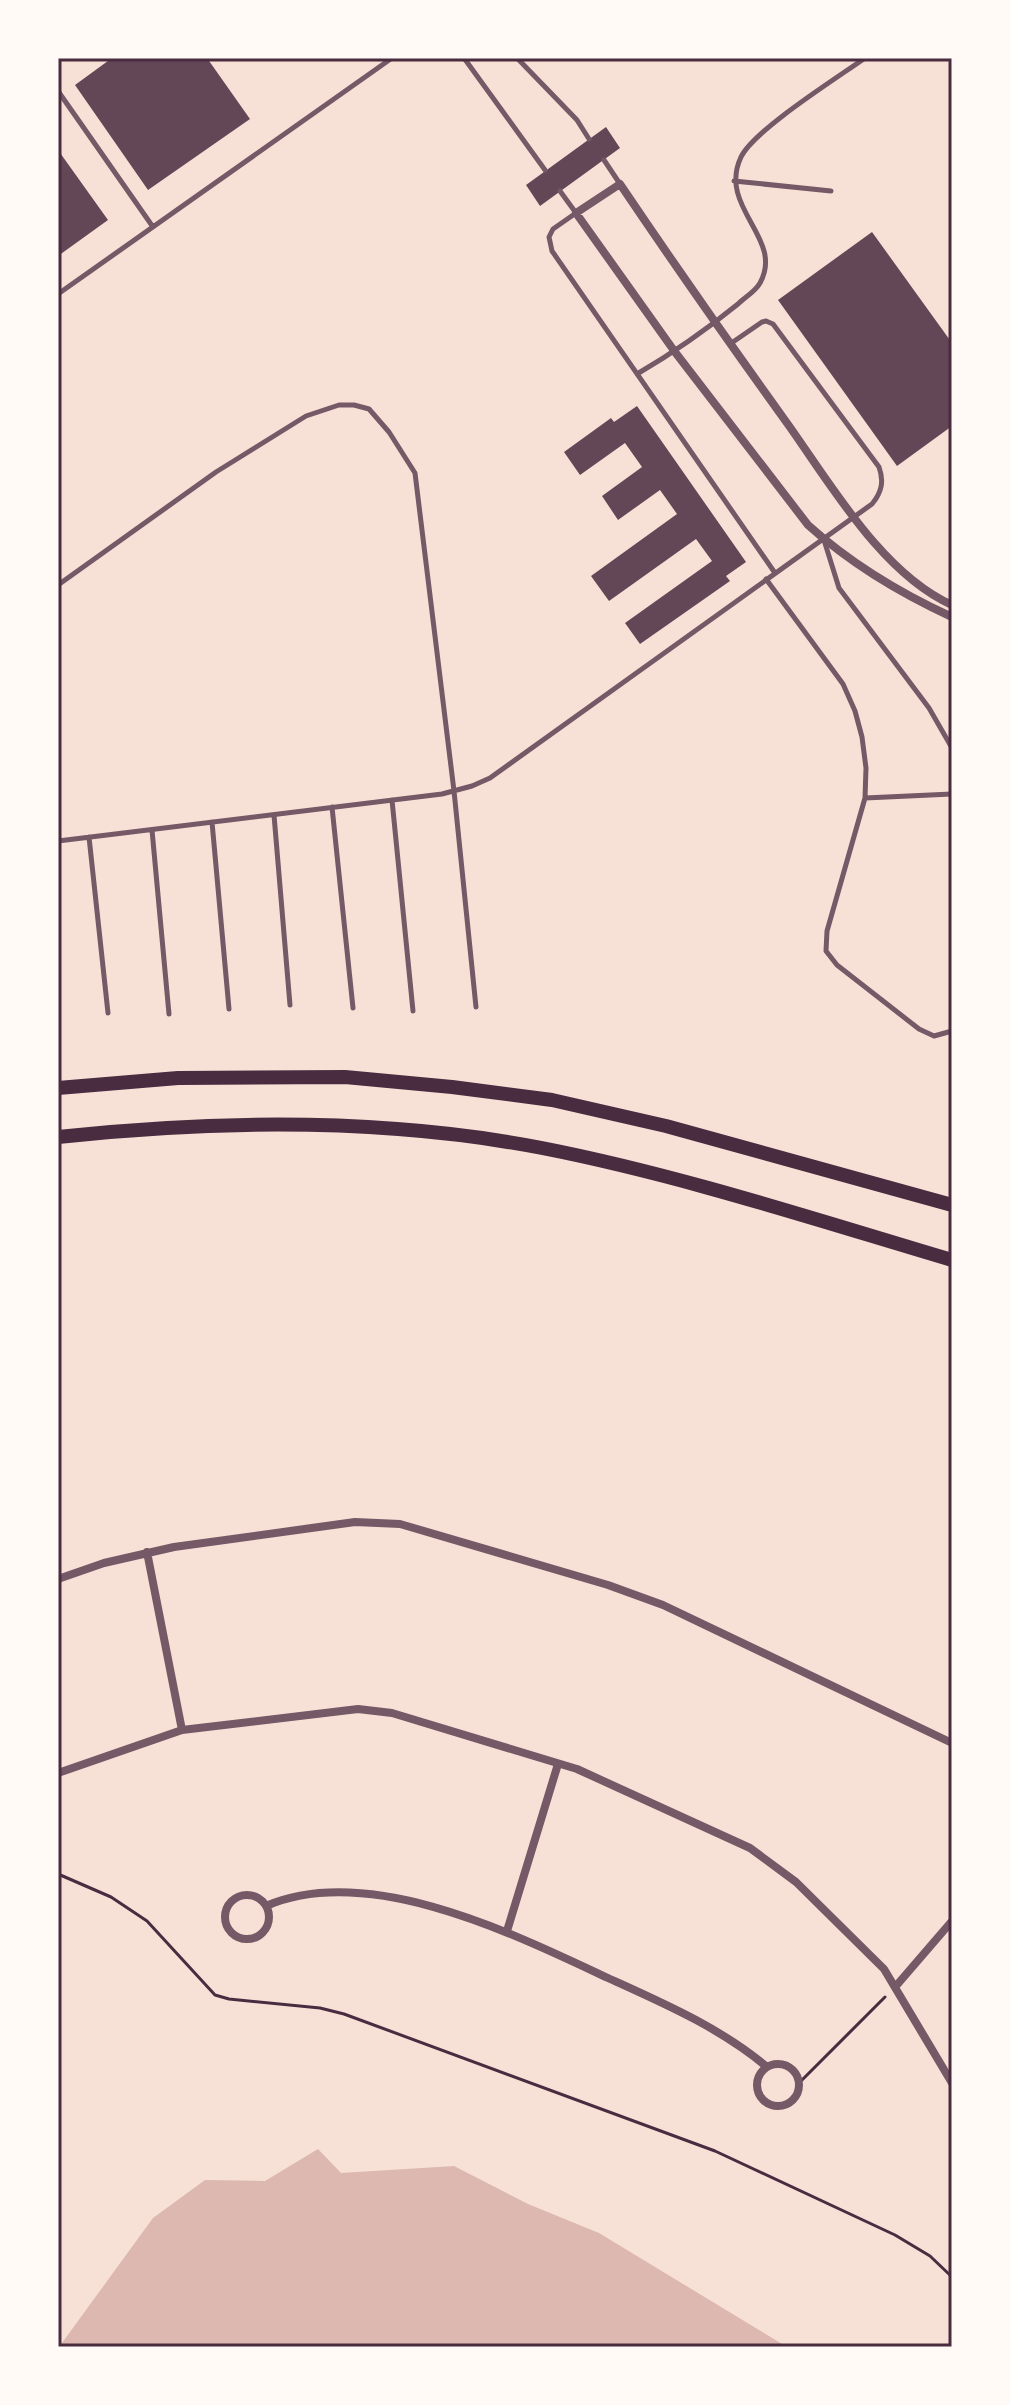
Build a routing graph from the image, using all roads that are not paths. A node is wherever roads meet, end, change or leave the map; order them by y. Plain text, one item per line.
1 (392, 58) edge
2 (464, 58) edge
3 (517, 58) edge
4 (865, 58) edge
5 (58, 91) edge
6 (589, 139) dead end
7 (604, 160) dead end
8 (545, 170) dead end
9 (734, 181) junction
10 (620, 184) junction
11 (560, 191) dead end
12 (831, 191) dead end
13 (576, 213) junction
14 (153, 227) junction
15 (58, 294) edge
16 (714, 323) junction
17 (730, 344) junction
18 (675, 352) junction
19 (637, 374) junction
20 (854, 517) junction
21 (823, 539) junction
22 (775, 573) junction
23 (766, 579) junction
24 (58, 585) edge
25 (952, 605) edge
26 (952, 617) edge
27 (952, 748) edge
28 (454, 791) junction
29 (952, 794) edge
30 (865, 798) junction
31 (392, 800) junction
32 (332, 807) junction
33 (274, 815) junction
34 (212, 822) junction
35 (152, 830) junction
36 (89, 837) junction
37 (58, 841) edge
38 (290, 1005) dead end
39 (476, 1007) dead end
40 (353, 1008) dead end
41 (229, 1009) dead end
42 (413, 1011) dead end
43 (108, 1013) dead end
44 (169, 1014) dead end
45 (952, 1031) edge
46 (58, 1088) edge
47 (58, 1137) edge
48 (952, 1205) edge
49 (952, 1260) edge
50 (147, 1552) junction
51 (58, 1579) edge
52 (182, 1730) junction
53 (952, 1743) edge
54 (558, 1764) junction
55 (58, 1773) edge
56 (266, 1906) junction
57 (952, 1921) edge
58 (507, 1931) junction
59 (896, 1986) junction
60 (767, 2067) junction
61 (952, 2083) edge

1 - 14 lane
2 - 8 lane
3 - 6 lane
4 - 9 lane
5 - 14 lane
7 - 10 lane
9 - 12 lane
9 - 16 lane
10 - 13 street
10 - 16 street
11 - 13 lane
13 - 18 street
13 - 19 lane
14 - 15 lane
16 - 17 street
16 - 18 lane
17 - 20 street
17 - 20 lane
18 - 19 lane
18 - 21 street
19 - 22 lane
20 - 21 lane
20 - 25 street
21 - 22 lane
21 - 26 street
21 - 27 lane
22 - 23 lane
23 - 28 lane
23 - 30 lane
24 - 28 lane
28 - 31 lane
28 - 39 lane
29 - 30 lane
30 - 45 lane
31 - 32 lane
31 - 42 lane
32 - 33 lane
32 - 40 lane
33 - 34 lane
33 - 38 lane
34 - 35 lane
34 - 41 lane
35 - 36 lane
35 - 44 lane
36 - 37 lane
36 - 43 lane
46 - 48 main road
47 - 49 main road
50 - 51 street
50 - 52 street
50 - 53 street
52 - 54 street
52 - 55 street
54 - 58 street
54 - 59 street
56 - 56 street
56 - 58 street
57 - 59 street
58 - 60 street
59 - 61 street
60 - 60 street

